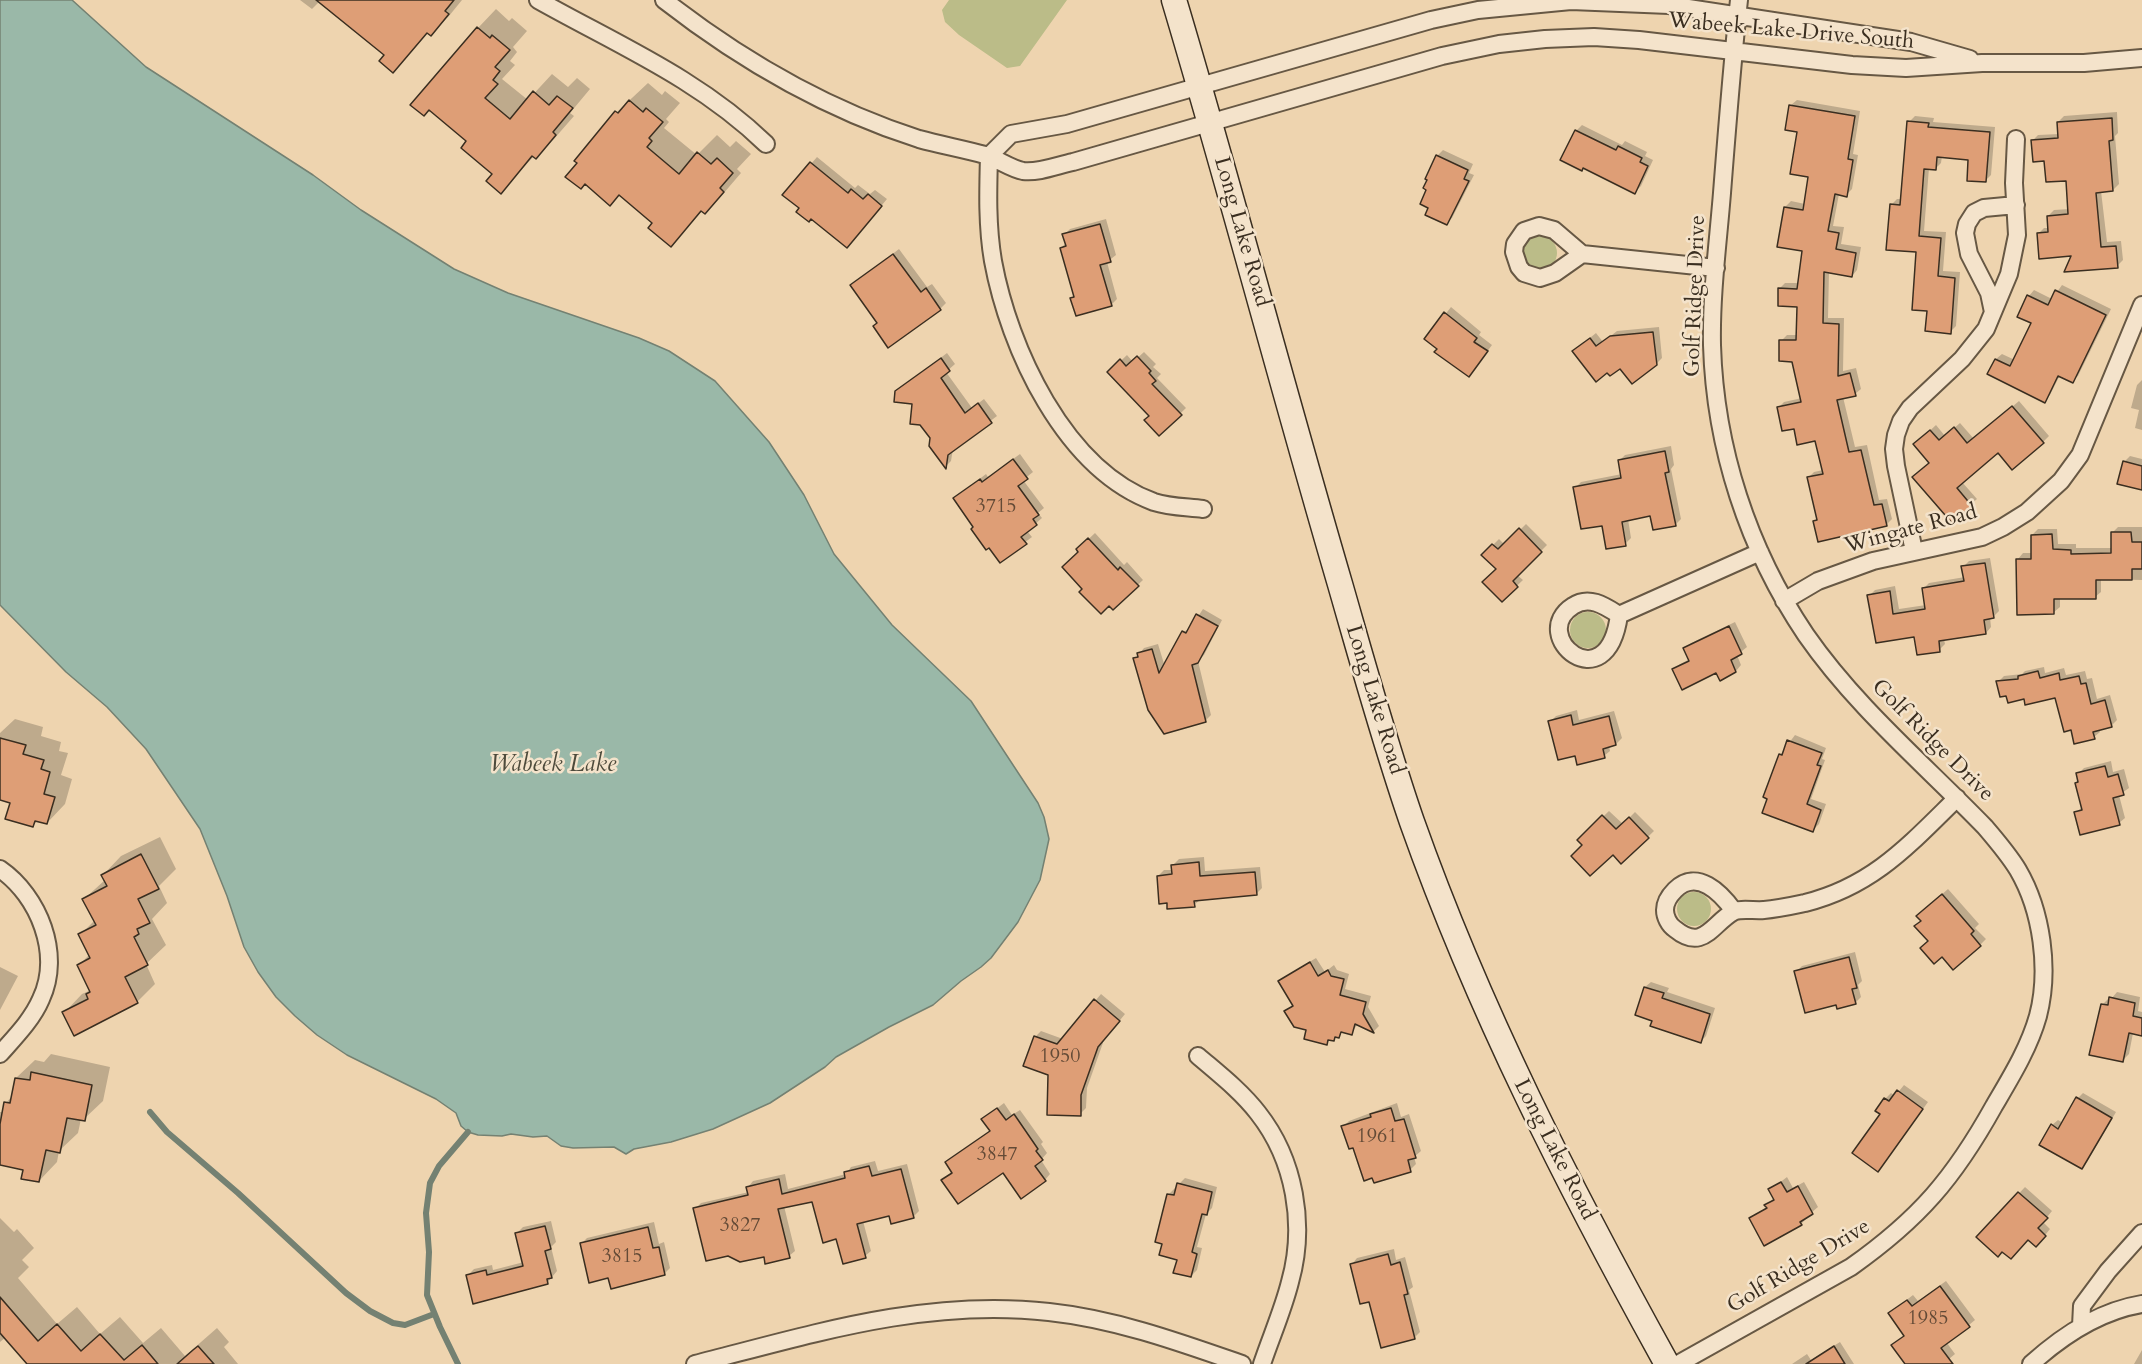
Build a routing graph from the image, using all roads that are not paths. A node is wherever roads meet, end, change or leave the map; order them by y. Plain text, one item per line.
1 (538, 0) edge
2 (664, 0) edge
3 (1174, 0) edge
4 (1738, 7) edge
5 (1734, 51) junction
6 (2142, 58) edge
7 (1982, 63) junction
8 (1200, 87) junction
9 (1211, 123) junction
10 (2016, 139) dead end
11 (766, 144) dead end
12 (989, 156) junction
13 (2016, 205) junction
14 (1582, 254) dead end
15 (1716, 268) junction
16 (2142, 305) edge
17 (1993, 312) junction
18 (1203, 509) dead end
19 (1914, 551) junction
20 (1760, 552) junction
21 (1784, 601) junction
22 (1619, 615) dead end
23 (1958, 798) junction
24 (0, 869) edge
25 (1734, 911) dead end
26 (0, 1054) edge
27 (1198, 1056) dead end
28 (2142, 1233) edge
29 (2142, 1304) edge
30 (2081, 1326) junction
31 (695, 1364) edge
32 (1242, 1364) edge
33 (1262, 1364) edge
34 (1667, 1364) edge
35 (1678, 1364) edge
36 (2031, 1364) edge

1 - 11 street
2 - 12 street, Wabeek Lake Drive South
3 - 8 main road, Long Lake Road
4 - 5 street, Golf Ridge Drive
4 - 7 street, Wabeek Lake Drive South
4 - 8 street, Wabeek Lake Drive South
5 - 7 street, Wabeek Lake Drive South
5 - 9 street, Wabeek Lake Drive South
5 - 15 street, Golf Ridge Drive
6 - 7 street, Wabeek Lake Drive South
8 - 9 main road, Long Lake Road
8 - 12 street, Wabeek Lake Drive South
9 - 12 street, Wabeek Lake Drive South
9 - 34 main road, Long Lake Road
10 - 13 street
12 - 18 street
13 - 17 street
13 - 17 street
14 - 15 street
15 - 20 street, Golf Ridge Drive
16 - 19 street, Wingate Road
17 - 19 street
19 - 21 street, Wingate Road
20 - 21 street, Golf Ridge Drive
20 - 22 street
21 - 23 street, Golf Ridge Drive
23 - 25 street
23 - 35 street, Golf Ridge Drive
24 - 26 street
27 - 33 street
28 - 30 street
29 - 30 street
30 - 36 street
31 - 32 street

